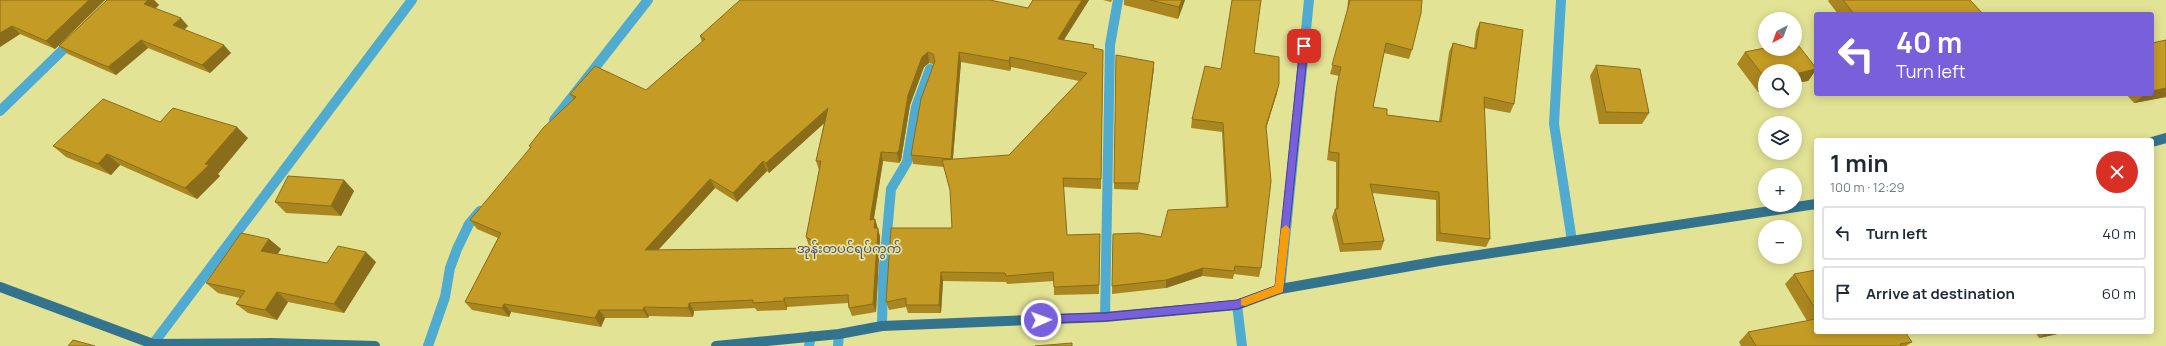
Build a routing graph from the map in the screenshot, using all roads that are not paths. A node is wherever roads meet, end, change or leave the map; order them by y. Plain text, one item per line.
1 (412, 0) edge
2 (648, 0) edge
3 (1118, 0) edge
4 (1309, 0) edge
5 (1561, 0) edge
6 (80, 33) edge
7 (930, 69) edge
8 (0, 111) edge
9 (548, 128) edge
10 (2166, 138) edge
11 (2154, 141) edge
12 (489, 200) edge
13 (1814, 204) edge
14 (1572, 241) junction
15 (0, 287) edge
16 (1280, 289) junction
17 (1237, 304) junction
18 (1105, 317) junction
19 (882, 326) junction
20 (839, 334) junction
21 (810, 341) edge
22 (154, 344) junction
23 (270, 345) edge
24 (375, 346) edge
25 (428, 346) edge
26 (716, 346) edge
27 (838, 346) edge
28 (1242, 346) edge

1 - 22 street
2 - 9 street
3 - 18 street
4 - 16 street
5 - 14 street
6 - 8 street
7 - 19 street
10 - 11 main road
12 - 25 street
13 - 14 main road
14 - 16 main road
15 - 22 main road
16 - 17 main road
17 - 18 main road
17 - 28 street
18 - 19 main road
19 - 20 main road
20 - 21 main road
20 - 27 street
21 - 26 main road
22 - 23 main road
23 - 24 main road

